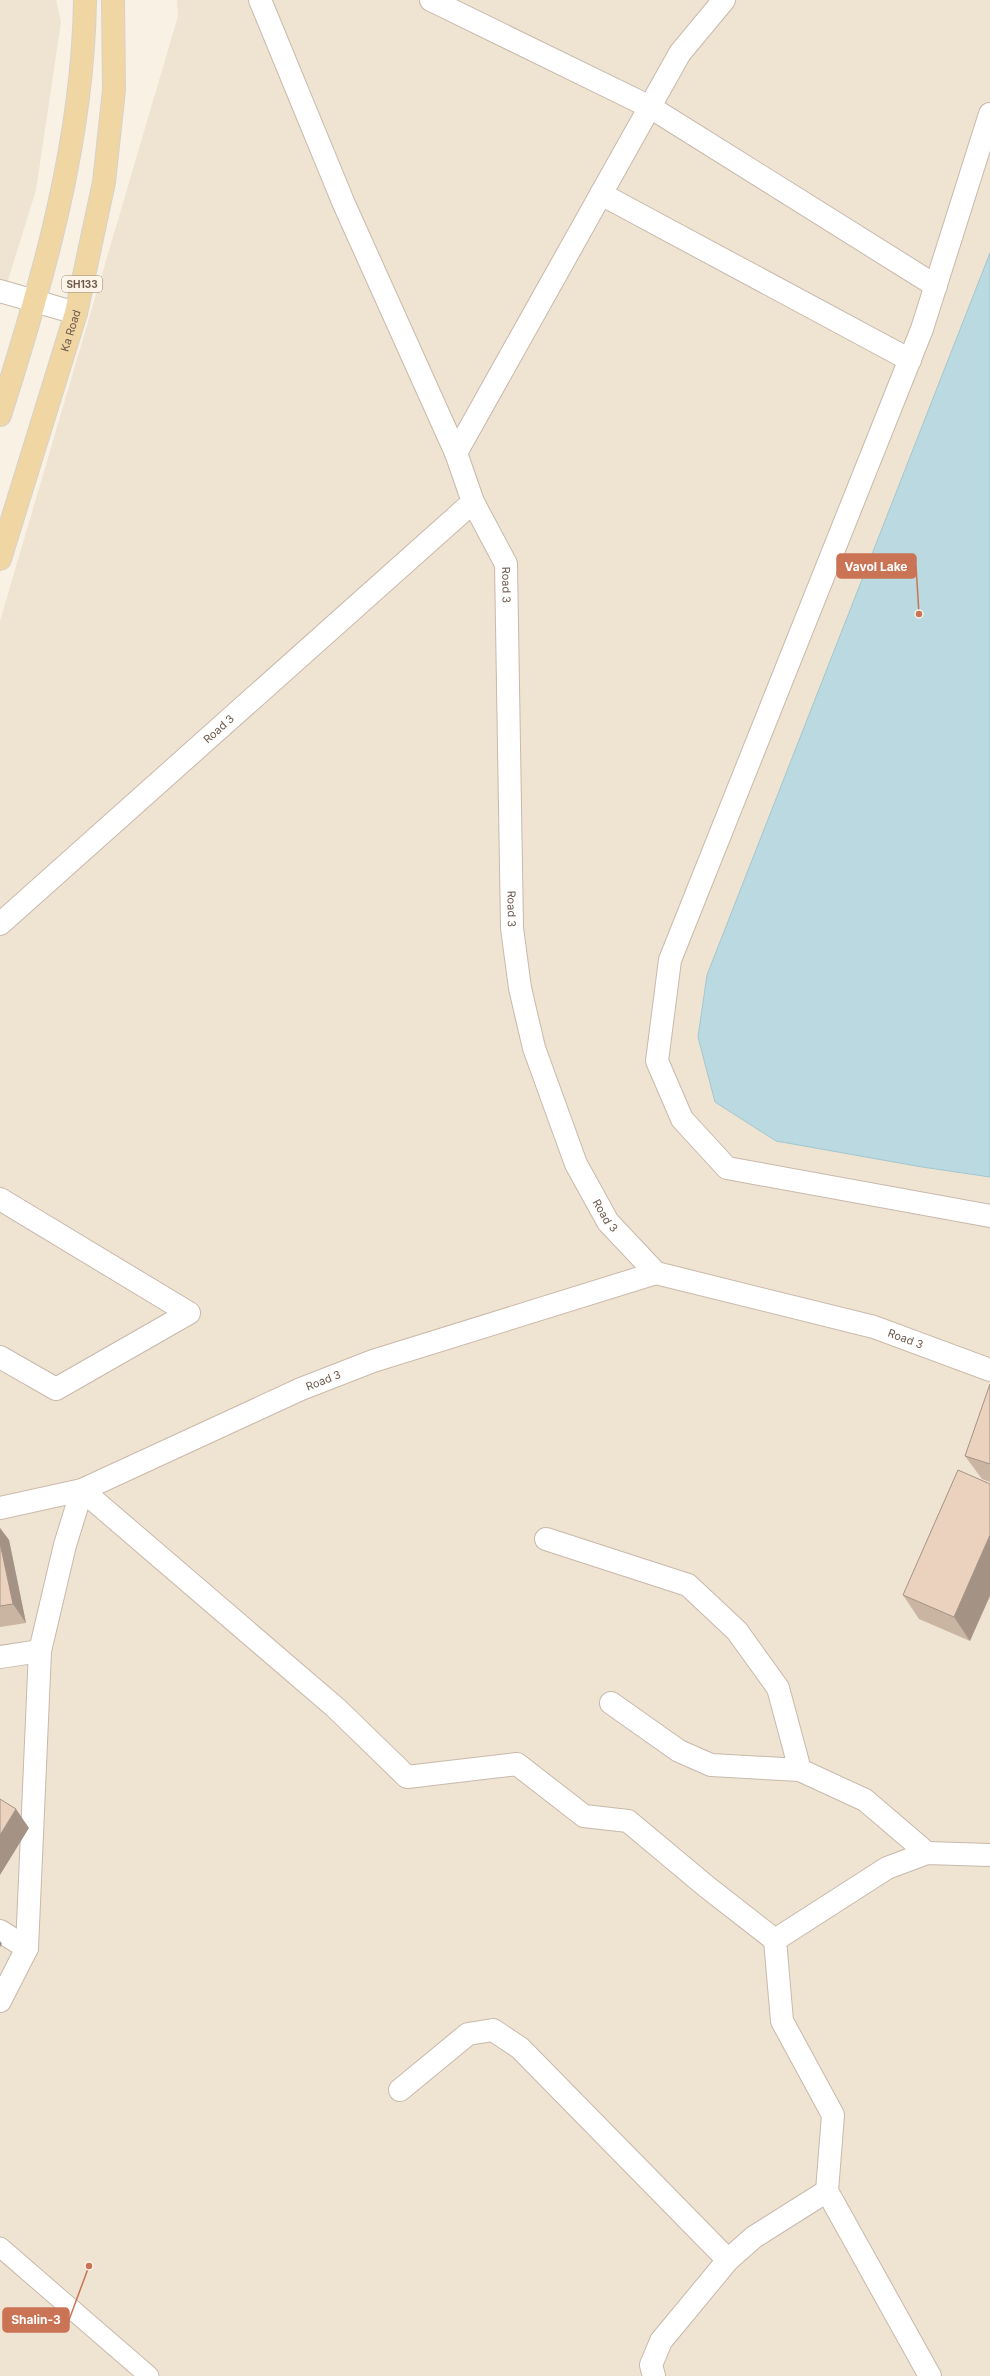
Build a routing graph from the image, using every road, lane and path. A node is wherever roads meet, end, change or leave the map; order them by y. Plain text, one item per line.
1 (84, 0) edge
2 (113, 0) edge
3 (260, 0) edge
4 (431, 0) edge
5 (724, 0) edge
6 (84, 48) junction
7 (114, 52) junction
8 (650, 107) junction
9 (990, 114) edge
10 (601, 194) junction
11 (936, 286) junction
12 (0, 291) edge
13 (36, 300) junction
14 (76, 313) junction
15 (910, 360) junction
16 (0, 415) edge
17 (456, 453) junction
18 (473, 502) junction
19 (0, 559) edge
20 (0, 924) edge
21 (0, 1199) edge
22 (990, 1216) edge
23 (656, 1273) junction
24 (0, 1358) edge
25 (990, 1370) edge
26 (82, 1490) junction
27 (0, 1508) edge
28 (546, 1539) dead end
29 (40, 1651) junction
30 (0, 1657) edge
31 (611, 1703) dead end
32 (800, 1770) junction
33 (927, 1853) junction
34 (990, 1855) edge
35 (0, 1931) edge
36 (775, 1940) junction
37 (27, 1948) junction
38 (0, 2001) edge
39 (400, 2090) dead end
40 (827, 2192) junction
41 (0, 2247) edge
42 (728, 2260) junction
43 (149, 2376) edge
44 (654, 2376) edge
45 (930, 2376) edge

1 - 6 main road
2 - 7 main road, Ka Road / SH133
3 - 17 street
4 - 8 street
5 - 8 street
6 - 7 main road
6 - 13 main road
7 - 14 main road, Ka Road / SH133
8 - 10 street
8 - 11 street
9 - 11 street
10 - 15 street
10 - 17 street
11 - 15 street
12 - 13 street
13 - 14 street
13 - 16 main road
14 - 19 main road, Ka Road / SH133
15 - 22 street
17 - 18 street
18 - 20 street, Road 3
18 - 23 street, Road 3
21 - 24 street
23 - 25 street, Road 3
23 - 26 street, Road 3
26 - 27 street, Road 3
26 - 29 street
26 - 36 street
28 - 32 street
29 - 30 street
29 - 37 street
31 - 32 street
32 - 33 street
33 - 34 street
33 - 36 street
35 - 37 street
36 - 40 street
37 - 38 street
39 - 42 street
40 - 42 street
40 - 45 street
41 - 43 lane
42 - 44 street

